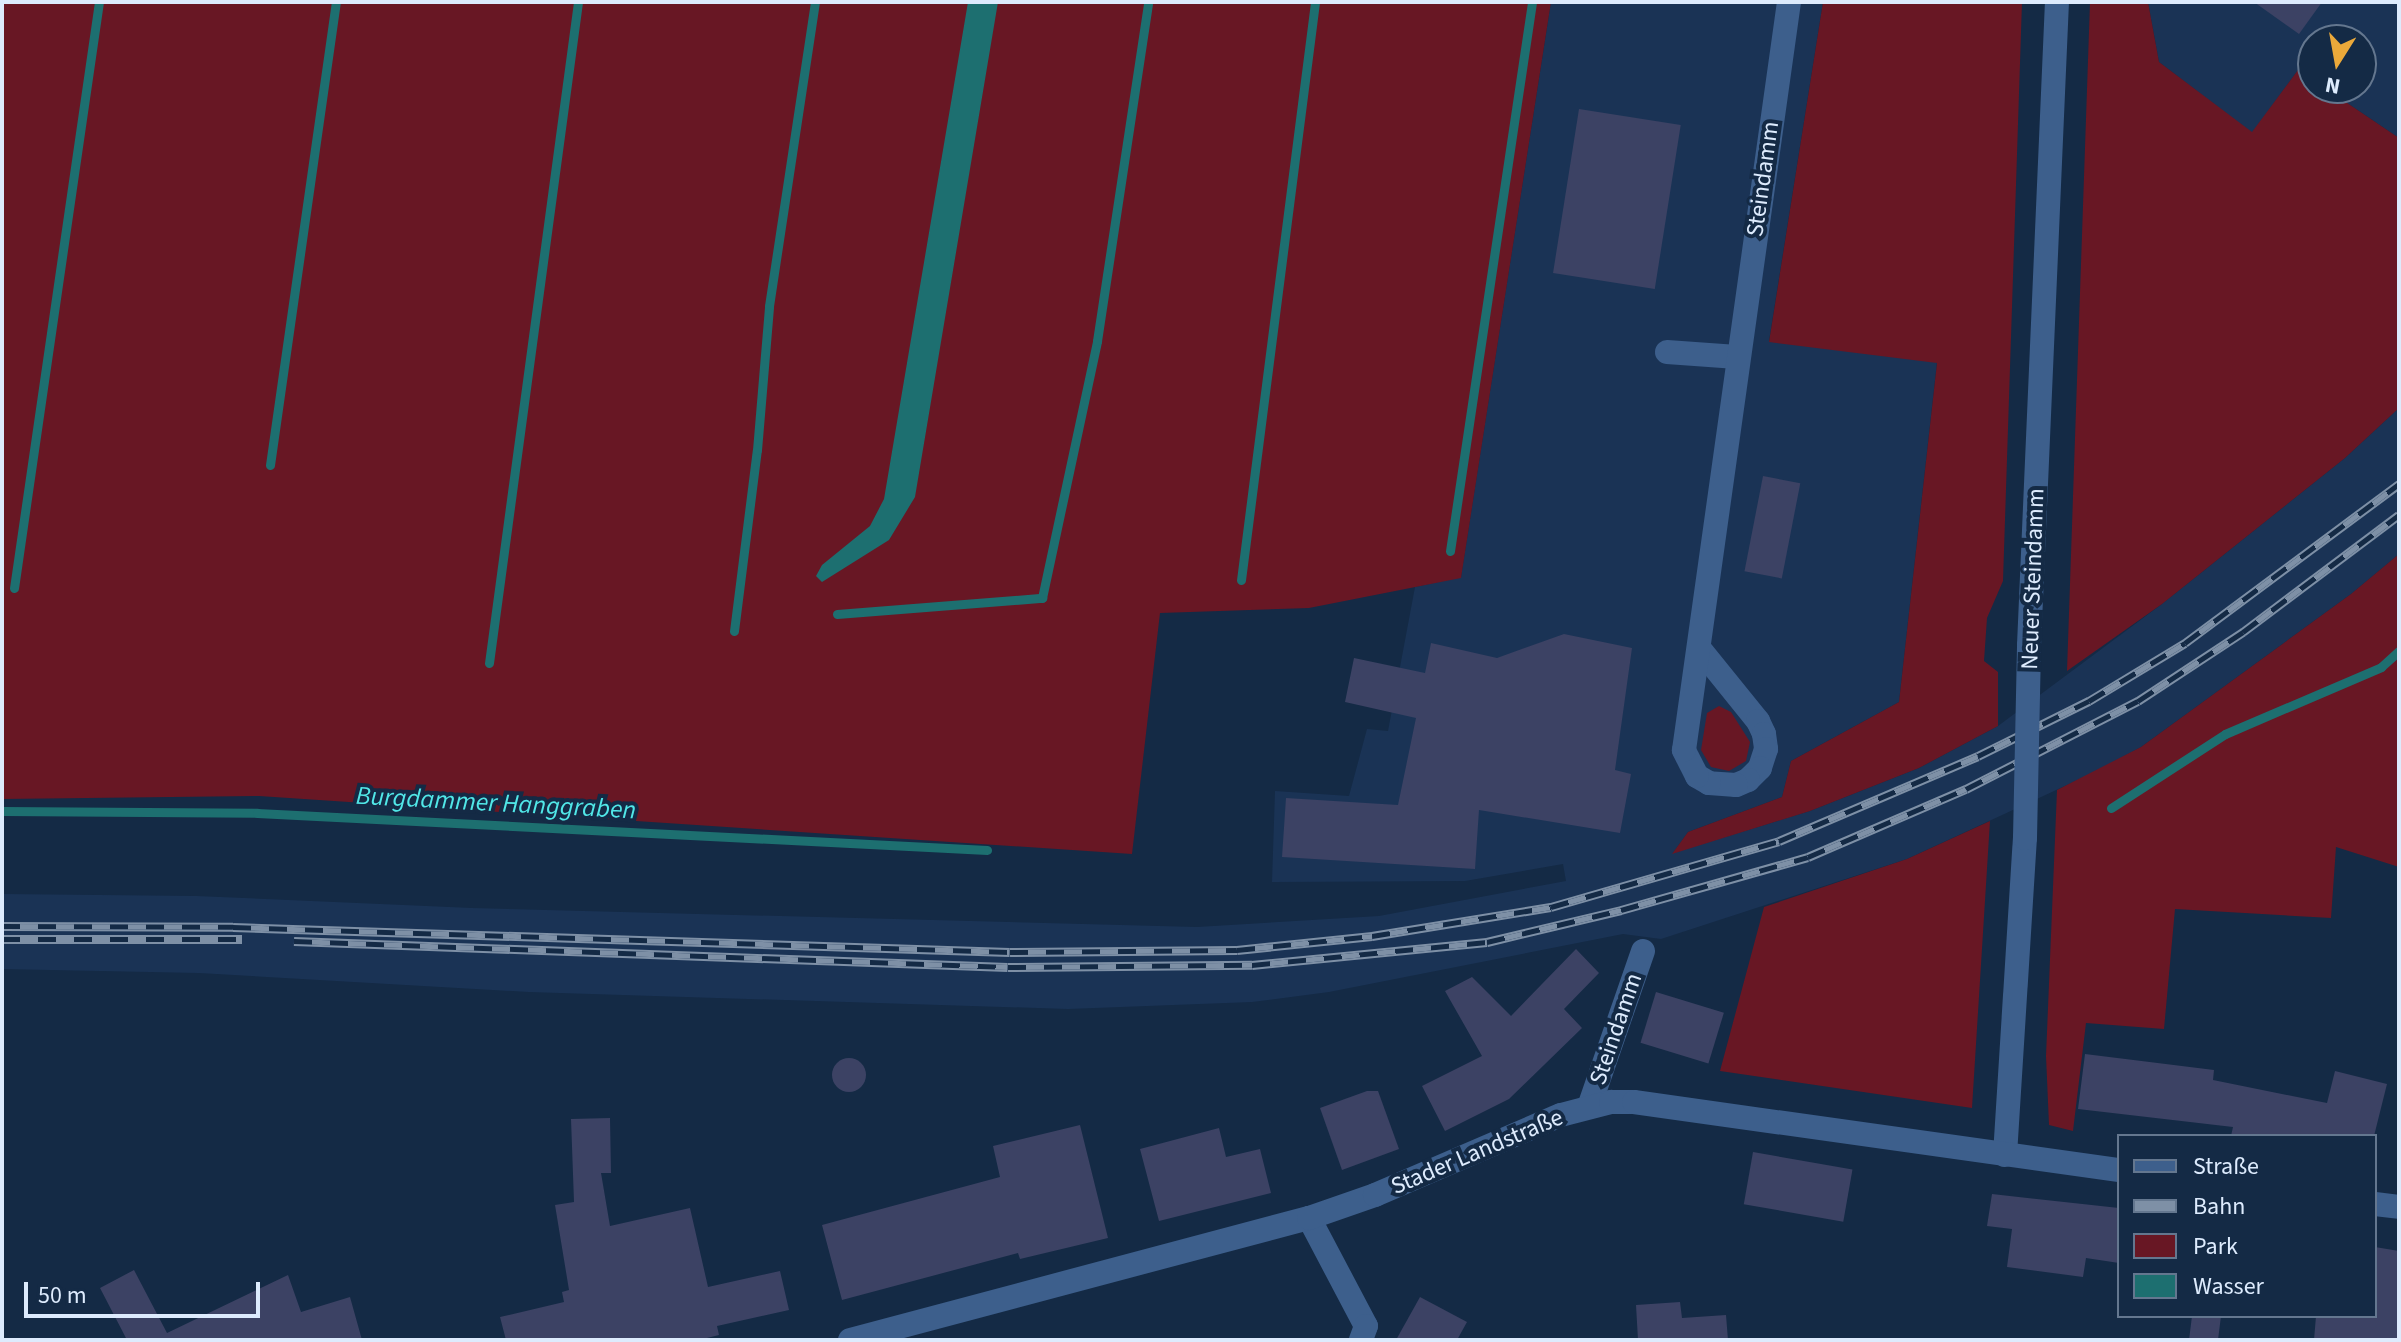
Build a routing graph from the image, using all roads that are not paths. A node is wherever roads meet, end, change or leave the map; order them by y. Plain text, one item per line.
1 (1789, 2) edge
2 (2057, 2) edge
3 (1667, 352) dead end
4 (1737, 357) junction
5 (1699, 648) junction
6 (1643, 951) dead end
7 (1589, 1107) junction
8 (2005, 1155) junction
9 (2117, 1170) edge
10 (2377, 1204) edge
11 (2399, 1207) edge
12 (1309, 1218) junction
13 (850, 1340) edge
14 (1361, 1340) edge

1 - 4 street, Steindamm
2 - 8 street, Neuer Steindamm, bridge
3 - 4 street
4 - 5 street, Steindamm
5 - 5 street, Steindamm
6 - 7 street, Steindamm
7 - 8 street, Stader Landstraße
7 - 12 street, Stader Landstraße
8 - 9 street, Stader Landstraße
10 - 11 street
12 - 13 street, Stader Landstraße
12 - 14 street

